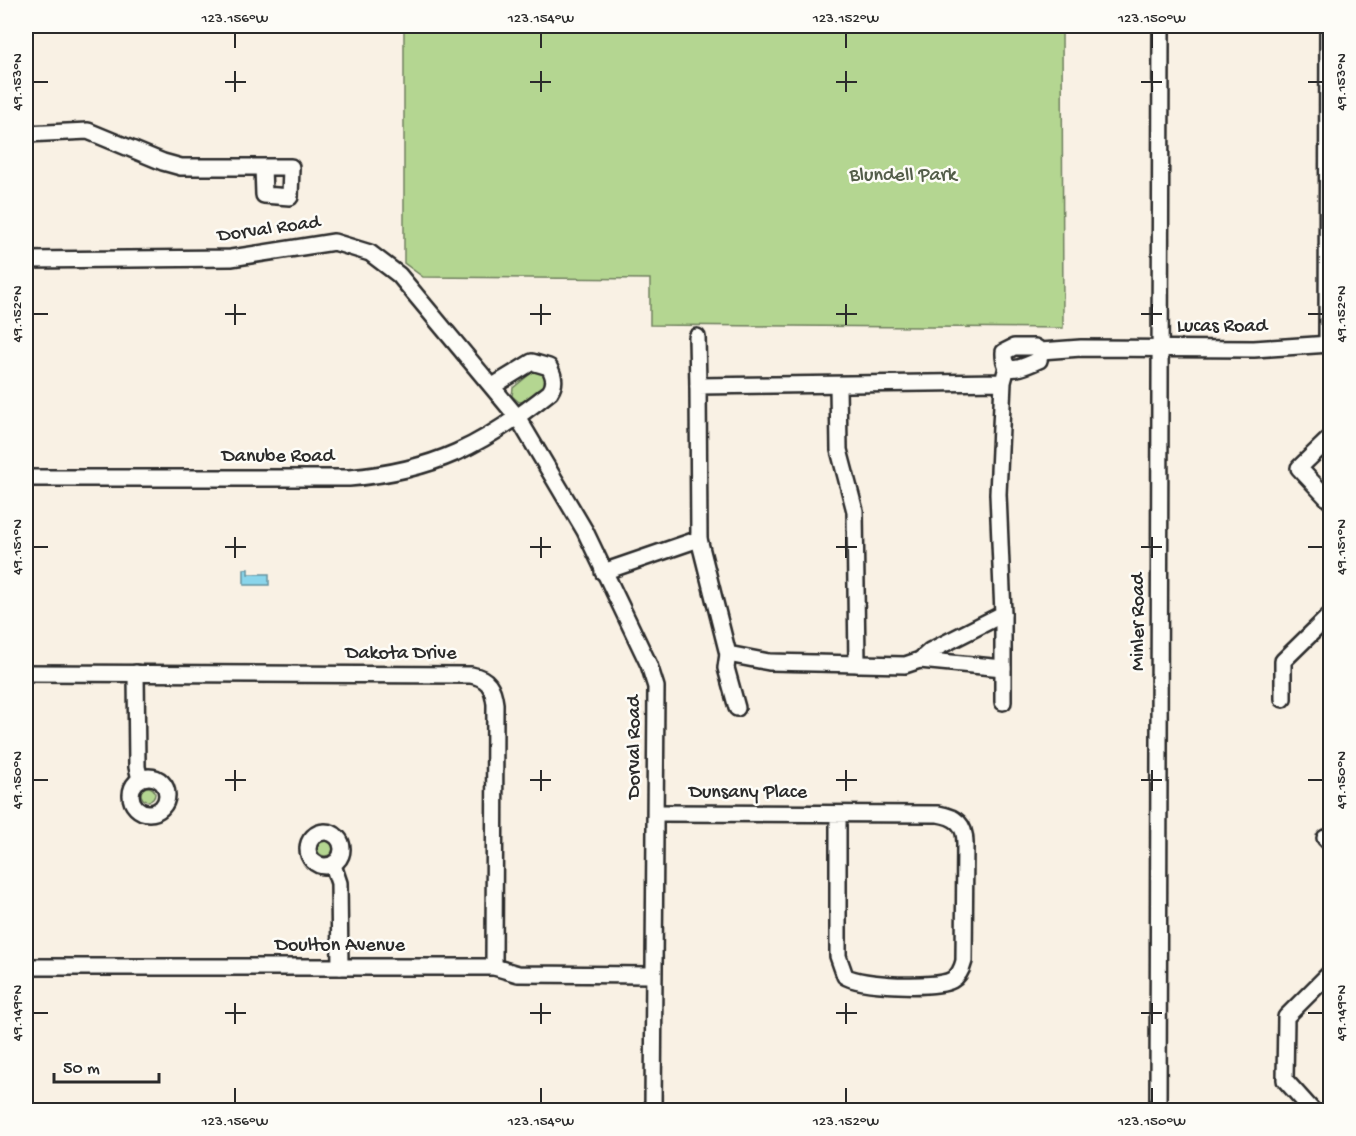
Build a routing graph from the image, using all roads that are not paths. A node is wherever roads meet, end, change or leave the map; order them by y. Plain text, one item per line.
1 (1161, 26) edge
2 (1328, 26) edge
3 (26, 134) edge
4 (262, 167) dead end
5 (26, 260) edge
6 (698, 337) dead end
7 (1329, 344) edge
8 (1160, 348) junction
9 (1004, 382) junction
10 (493, 386) junction
11 (698, 386) junction
12 (838, 386) junction
13 (518, 418) junction
14 (1330, 438) edge
15 (26, 477) edge
16 (1330, 501) edge
17 (699, 538) junction
18 (603, 572) junction
19 (1003, 614) junction
20 (1330, 616) edge
21 (729, 654) junction
22 (920, 660) junction
23 (857, 664) junction
24 (1003, 668) junction
25 (26, 673) edge
26 (136, 673) junction
27 (1283, 699) dead end
28 (1003, 702) dead end
29 (736, 708) dead end
30 (140, 779) dead end
31 (657, 813) junction
32 (838, 815) junction
33 (333, 865) dead end
34 (26, 968) edge
35 (340, 968) junction
36 (494, 968) junction
37 (1330, 973) edge
38 (653, 975) junction
39 (653, 1110) edge
40 (1158, 1110) edge
41 (1312, 1110) edge

1 - 8 street, Minler Road
2 - 7 street
3 - 4 street
5 - 10 street, Dorval Road
6 - 11 street
7 - 8 street, Lucas Road
8 - 9 street, Lucas Road
8 - 40 street, Minler Road
9 - 12 street
9 - 19 street
10 - 13 street, Dorval Road
10 - 13 street
11 - 12 street
11 - 17 street
12 - 23 street
13 - 15 street, Danube Road
13 - 18 street, Dorval Road
14 - 16 street
17 - 18 street
17 - 21 street
18 - 31 street, Dorval Road
19 - 22 street
19 - 24 street
20 - 27 street
21 - 23 street
21 - 29 street
22 - 23 street
22 - 24 street
24 - 28 street
25 - 26 street, Dakota Drive
26 - 30 street
26 - 36 street, Dakota Drive
31 - 32 street, Dunsany Place
31 - 38 street, Dorval Road
32 - 32 street, Dunsany Place
33 - 35 street
34 - 35 street, Doulton Avenue
35 - 36 street, Doulton Avenue
36 - 38 street, Doulton Avenue
37 - 41 street
38 - 39 street, Dorval Road

